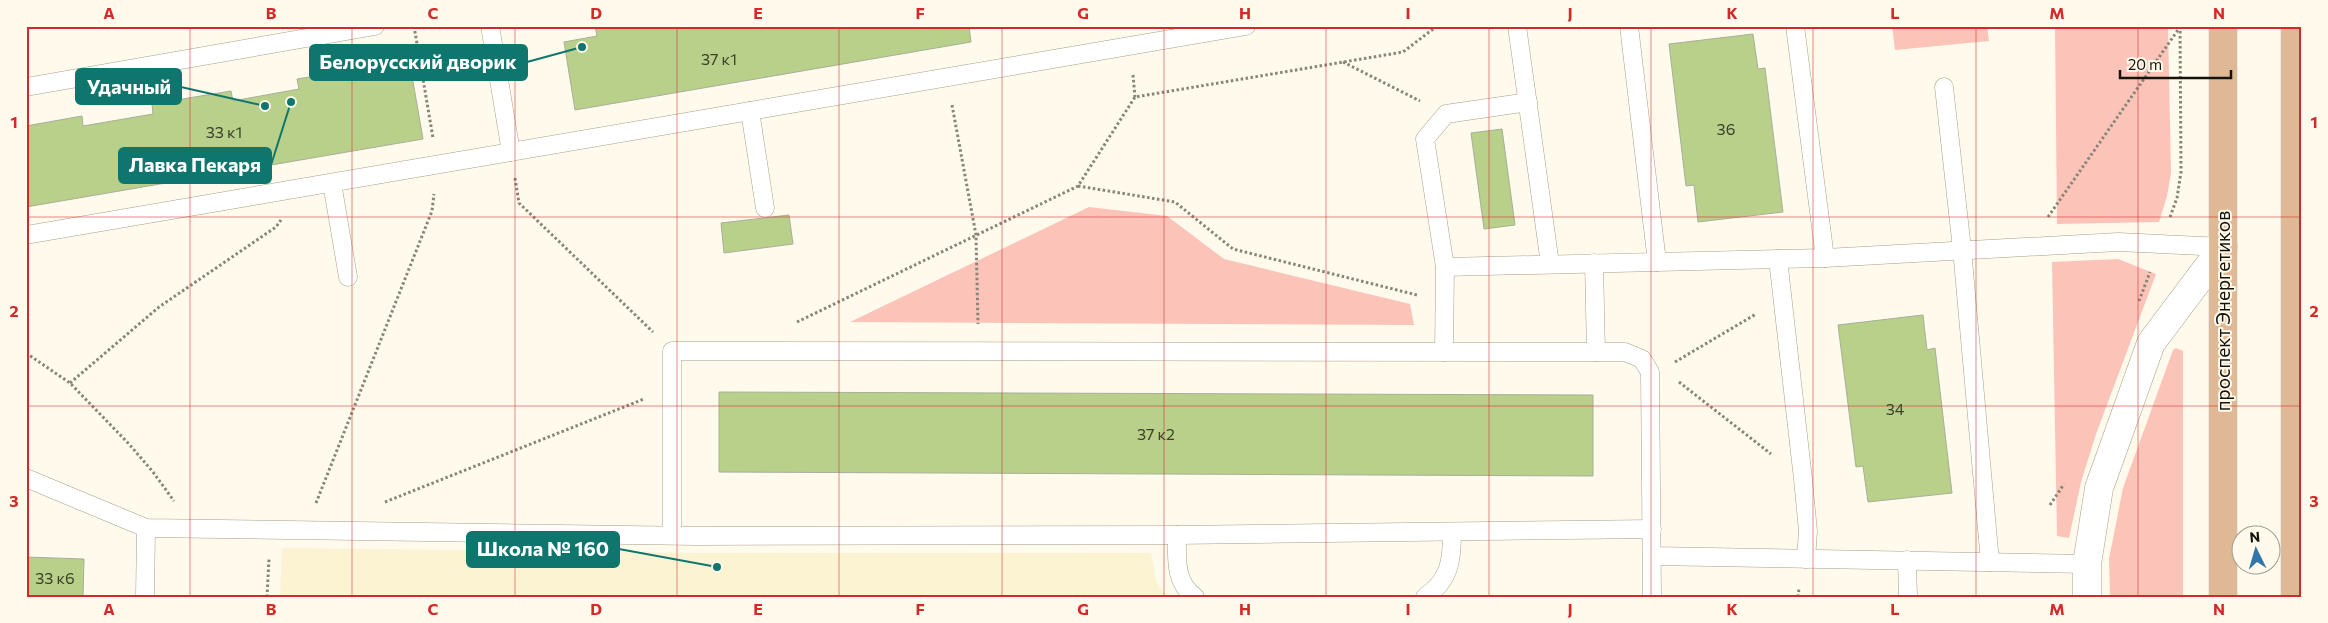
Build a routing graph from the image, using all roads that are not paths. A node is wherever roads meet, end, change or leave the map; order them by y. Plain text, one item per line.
1 (375, 26) edge
2 (490, 26) edge
3 (1246, 26) edge
4 (1517, 26) edge
5 (1629, 26) edge
6 (1795, 26) edge
7 (2223, 26) edge
8 (2295, 26) edge
9 (26, 86) edge
10 (1944, 86) dead end
11 (1528, 102) junction
12 (750, 111) junction
13 (511, 152) junction
14 (332, 183) junction
15 (765, 208) dead end
16 (2298, 218) edge
17 (26, 235) edge
18 (2223, 247) junction
19 (1962, 249) junction
20 (1825, 258) junction
21 (1778, 259) junction
22 (1657, 262) junction
23 (1550, 264) junction
24 (1594, 264) junction
25 (1444, 267) junction
26 (348, 277) dead end
27 (2298, 303) edge
28 (1444, 352) junction
29 (1596, 352) junction
30 (26, 478) edge
31 (146, 528) junction
32 (1652, 529) junction
33 (1452, 533) junction
34 (672, 535) junction
35 (1177, 535) junction
36 (1652, 556) junction
37 (1806, 559) junction
38 (1907, 560) junction
39 (1990, 562) junction
40 (2088, 564) junction
41 (145, 597) edge
42 (1195, 597) edge
43 (1425, 597) edge
44 (1652, 597) edge
45 (1908, 597) edge
46 (2088, 597) edge
47 (2223, 597) edge
48 (2295, 597) edge

1 - 9 lane
2 - 13 lane
3 - 12 lane
4 - 11 lane
5 - 22 lane
6 - 20 lane
7 - 18 main road, проспект Энергетиков
8 - 16 main road
10 - 19 lane
11 - 23 lane
11 - 25 lane
12 - 13 lane
12 - 15 lane
13 - 14 lane
14 - 17 lane
14 - 26 lane
16 - 27 main road
18 - 19 lane
18 - 40 street
18 - 47 main road, проспект Энергетиков
19 - 20 lane
19 - 39 lane
20 - 21 lane
21 - 22 lane
21 - 37 lane
22 - 24 lane
23 - 24 lane
23 - 25 lane
24 - 29 lane
25 - 28 lane
27 - 48 main road
28 - 29 lane
28 - 34 lane
29 - 32 lane
30 - 31 lane
31 - 34 lane
31 - 41 lane
32 - 33 lane
32 - 36 lane
33 - 35 lane
33 - 43 lane
34 - 35 lane
35 - 42 lane
36 - 37 lane
36 - 44 lane
37 - 38 lane
38 - 39 lane
38 - 45 lane
39 - 40 lane
40 - 46 street

